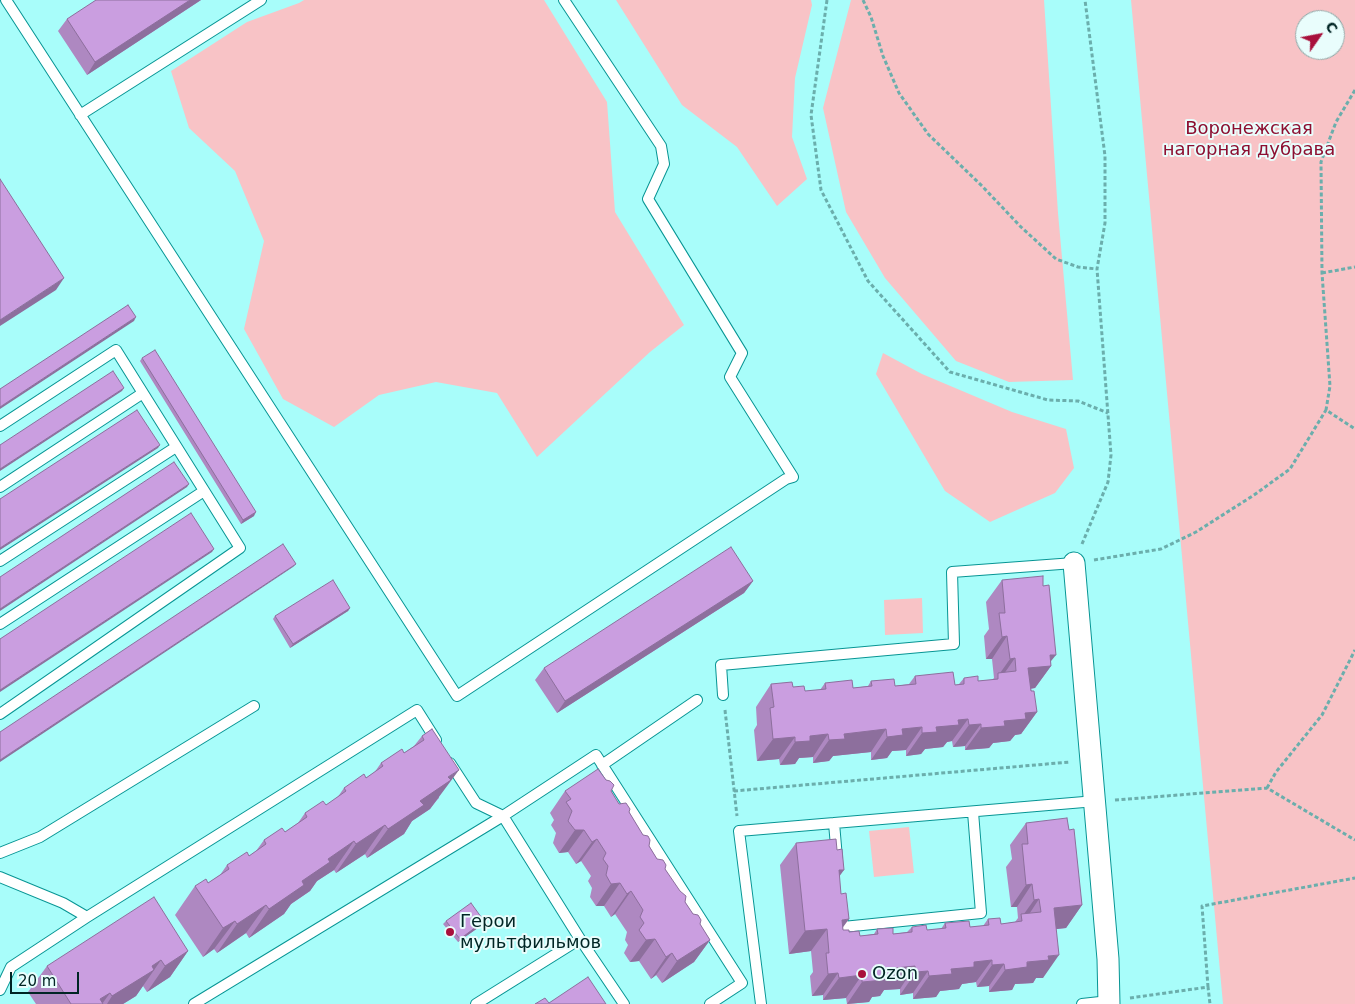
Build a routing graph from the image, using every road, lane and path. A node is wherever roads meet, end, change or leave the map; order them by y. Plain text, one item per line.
1 (6, 0) edge
2 (261, 0) edge
3 (564, 0) edge
4 (827, 0) edge
5 (863, 0) edge
6 (1085, 0) edge
7 (1355, 90) edge
8 (80, 115) junction
9 (1355, 267) edge
10 (1098, 269) junction
11 (1322, 273) junction
12 (143, 393) junction
13 (1326, 410) junction
14 (1108, 414) junction
15 (0, 426) edge
16 (1355, 429) edge
17 (176, 447) junction
18 (0, 487) edge
19 (204, 491) junction
20 (0, 561) edge
21 (1074, 563) junction
22 (0, 624) edge
23 (1355, 650) edge
24 (723, 695) joint
25 (696, 700) dead end
26 (254, 706) dead end
27 (0, 714) edge
28 (1092, 760) junction
29 (602, 765) junction
30 (1267, 788) junction
31 (734, 791) junction
32 (1096, 801) junction
33 (973, 812) junction
34 (503, 816) junction
35 (834, 823) junction
36 (739, 831) junction
37 (1355, 840) edge
38 (0, 853) edge
39 (838, 870) edge
40 (0, 877) edge
41 (1355, 878) edge
42 (842, 908) edge
43 (88, 917) junction
44 (580, 939) junction
45 (758, 980) junction
46 (742, 983) junction
47 (1208, 987) junction
48 (0, 990) edge
49 (1109, 1003) edge
50 (194, 1004) edge
51 (476, 1004) edge
52 (624, 1004) edge
53 (710, 1004) edge
54 (761, 1004) edge
55 (1082, 1004) edge
56 (1210, 1004) edge

1 - 8 lane
2 - 8 lane
3 - 8 lane
4 - 14 path
5 - 10 path
6 - 10 path
7 - 11 path
9 - 11 path
10 - 14 path
11 - 13 path
12 - 15 lane
12 - 17 lane
12 - 18 lane
13 - 16 path
13 - 21 path
14 - 21 path
17 - 19 lane
17 - 20 lane
19 - 22 lane
19 - 27 lane
21 - 24 lane
21 - 28 street
23 - 30 path
24 - 31 path
25 - 29 lane
26 - 38 lane
28 - 31 path
28 - 32 street
29 - 34 lane
29 - 46 lane
30 - 32 path
30 - 37 path
31 - 36 path
32 - 33 lane
32 - 49 street
33 - 35 lane
33 - 42 lane
34 - 43 lane
34 - 44 lane
34 - 50 lane
35 - 36 lane
35 - 39 lane
36 - 45 lane
40 - 43 lane
41 - 47 path
43 - 48 lane
44 - 51 lane
44 - 52 lane
45 - 46 lane
45 - 54 lane
46 - 53 lane
47 - 49 path
47 - 56 path
49 - 55 lane

